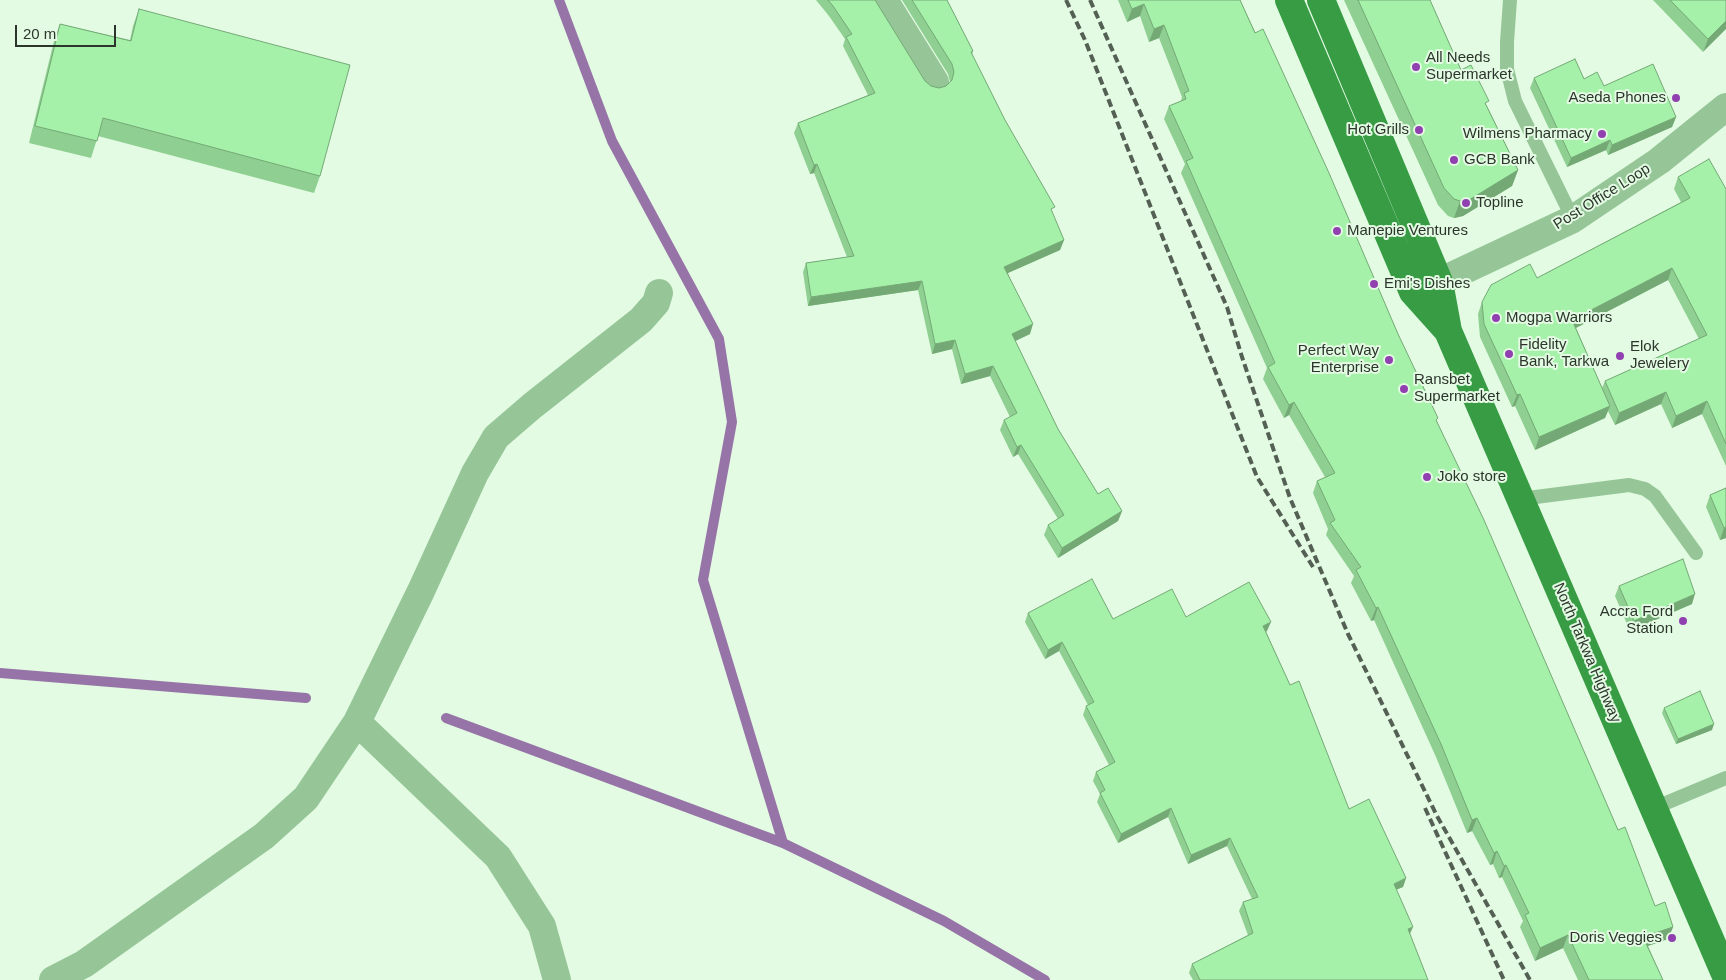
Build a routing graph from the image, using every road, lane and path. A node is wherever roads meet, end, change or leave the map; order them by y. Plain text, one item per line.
1 (884, 0) edge
2 (1289, 0) edge
3 (1321, 0) edge
4 (1510, 0) edge
5 (935, 82) dead end
6 (1726, 107) edge
7 (1573, 219) junction
8 (1439, 282) junction
9 (1413, 292) junction
10 (659, 293) dead end
11 (1448, 331) junction
12 (1520, 499) junction
13 (1696, 552) dead end
14 (357, 722) junction
15 (1726, 778) edge
16 (1654, 808) junction
17 (1726, 976) edge
18 (54, 980) edge
19 (557, 980) edge

1 - 5 street
2 - 9 main road, North Tarkwa Highway
3 - 8 main road, North Tarkwa Highway
4 - 7 lane
6 - 7 street, Post Office Loop
7 - 8 street, Post Office Loop
8 - 9 street, Post Office Loop
8 - 11 main road, North Tarkwa Highway
9 - 11 main road, North Tarkwa Highway
10 - 14 street
11 - 12 main road, North Tarkwa Highway
12 - 13 lane
12 - 16 main road, North Tarkwa Highway
14 - 18 street
14 - 19 street
15 - 16 lane
16 - 17 main road, North Tarkwa Highway

